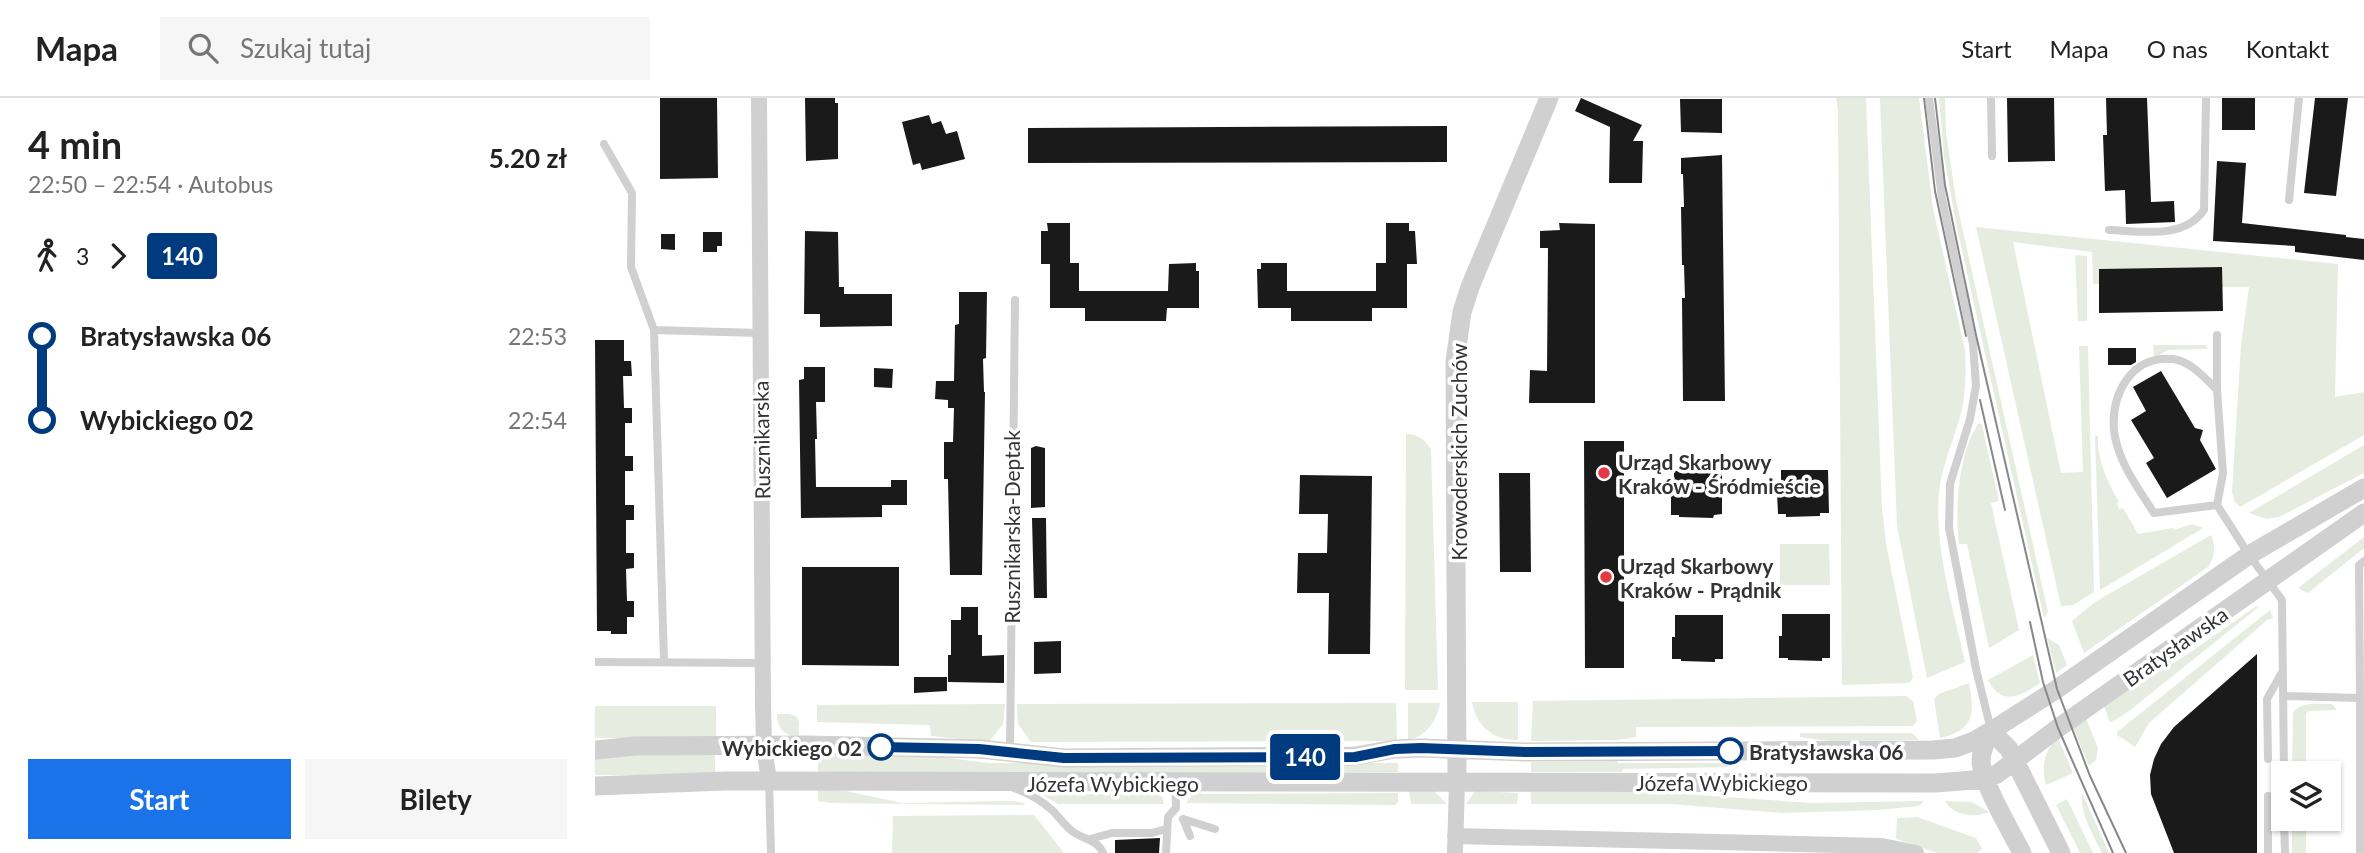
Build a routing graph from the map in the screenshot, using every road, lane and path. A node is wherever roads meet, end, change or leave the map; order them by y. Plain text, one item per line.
1 (759, 98) edge
2 (1549, 98) edge
3 (1929, 98) edge
4 (1991, 98) edge
5 (2206, 98) edge
6 (2299, 98) edge
7 (604, 144) dead end
8 (1992, 156) dead end
9 (2289, 200) dead end
10 (2109, 230) dead end
11 (1015, 300) dead end
12 (654, 330) junction
13 (759, 332) junction
14 (2217, 335) dead end
15 (2217, 390) junction
16 (2364, 488) edge
17 (2217, 505) junction
18 (2364, 513) edge
19 (2249, 555) junction
20 (2364, 561) edge
21 (2268, 580) junction
22 (2362, 598) edge
23 (664, 661) junction
24 (595, 662) edge
25 (763, 663) junction
26 (2283, 671) junction
27 (2283, 696) junction
28 (2360, 698) junction
29 (1991, 731) junction
30 (764, 746) junction
31 (595, 750) edge
32 (1457, 750) junction
33 (1010, 753) junction
34 (2268, 759) dead end
35 (2016, 761) junction
36 (2284, 761) edge
37 (1986, 779) junction
38 (769, 781) junction
39 (1457, 782) junction
40 (1001, 783) junction
41 (1175, 783) junction
42 (595, 786) edge
43 (2268, 796) dead end
44 (1166, 829) junction
45 (1215, 829) dead end
46 (2284, 831) edge
47 (1190, 836) dead end
48 (1455, 836) junction
49 (1090, 839) junction
50 (771, 853) edge
51 (1103, 853) edge
52 (1166, 853) edge
53 (1455, 853) edge
54 (1916, 853) edge
55 (2022, 853) edge
56 (2061, 853) edge
57 (2268, 853) edge
58 (2285, 853) edge
59 (2360, 853) edge

1 - 13 street, Rusznikarska
2 - 32 street, Krowoderskich Zuchów
3 - 29 lane
4 - 8 lane
5 - 10 lane
6 - 9 lane
7 - 12 lane
11 - 33 lane, Rusznikarska-Deptak
12 - 13 lane
12 - 23 lane
13 - 25 street, Rusznikarska
14 - 15 lane
15 - 17 lane
15 - 17 lane
16 - 19 street, Bratysławska
17 - 19 lane
18 - 21 street, Bratysławska
19 - 21 lane
19 - 29 street, Bratysławska
20 - 22 lane
21 - 26 lane
21 - 35 street, Bratysławska
22 - 28 lane
23 - 24 lane
23 - 25 lane
25 - 30 street, Rusznikarska
26 - 27 lane
26 - 34 lane
27 - 28 lane
27 - 36 lane
28 - 59 lane
29 - 32 street, Józefa Wybickiego
29 - 35 street
29 - 37 street
30 - 31 street, Józefa Wybickiego
30 - 33 street, Józefa Wybickiego
30 - 38 street, Rusznikarska
32 - 33 street, Józefa Wybickiego
32 - 39 street, Krowoderskich Zuchów
35 - 37 street, Bratysławska
35 - 56 street
37 - 39 street, Józefa Wybickiego
37 - 55 street
38 - 40 street, Józefa Wybickiego
38 - 42 street, Józefa Wybickiego
38 - 50 lane
39 - 41 street, Józefa Wybickiego
39 - 48 street
40 - 41 street, Józefa Wybickiego
40 - 49 lane
41 - 44 lane
43 - 57 lane
44 - 49 lane
44 - 52 lane
45 - 47 lane
46 - 58 lane
48 - 53 street
48 - 54 street
49 - 51 lane

